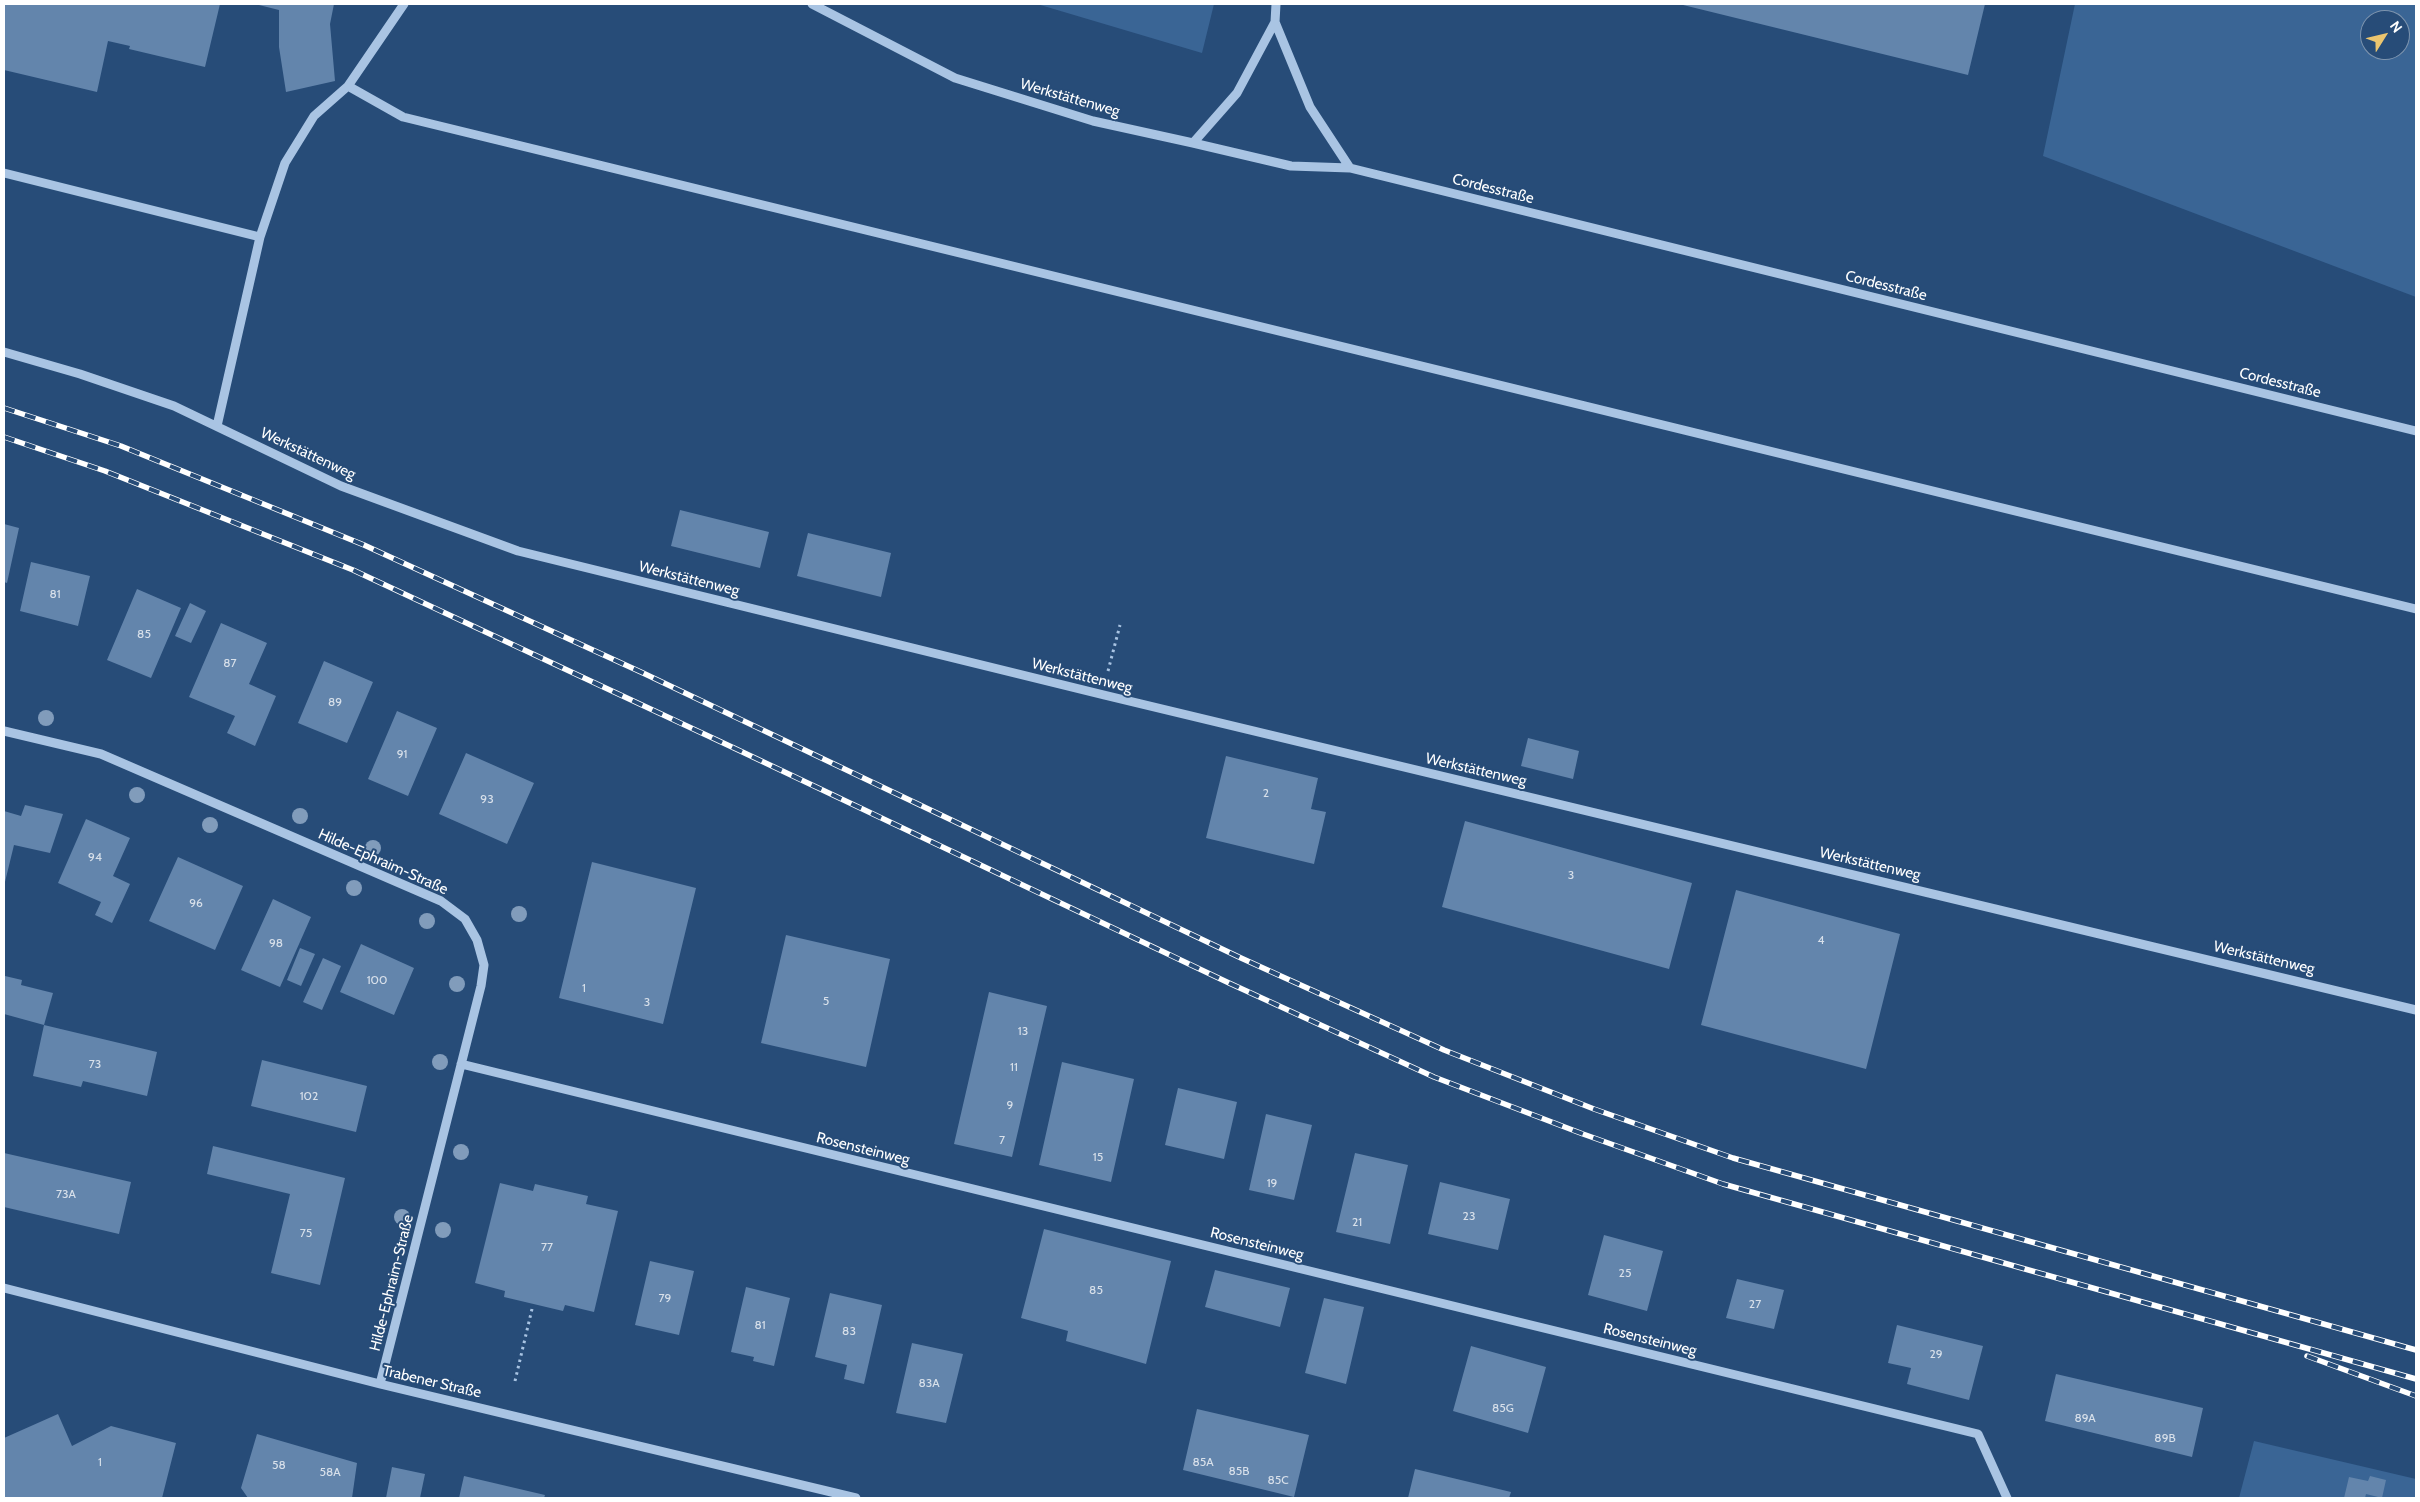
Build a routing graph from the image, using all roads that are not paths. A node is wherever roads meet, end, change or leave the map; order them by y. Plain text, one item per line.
1 (404, 4) edge
2 (812, 4) edge
3 (1276, 4) edge
4 (1275, 22) junction
5 (348, 86) junction
6 (1193, 142) junction
7 (1350, 168) junction
8 (4, 174) edge
9 (260, 237) junction
10 (4, 352) edge
11 (218, 426) junction
12 (2416, 431) edge
13 (2416, 609) edge
14 (4, 731) edge
15 (2416, 1010) edge
16 (461, 1064) junction
17 (4, 1288) edge
18 (380, 1384) junction
19 (856, 1498) edge
20 (2007, 1498) edge

1 - 5 street
2 - 6 street, Werkstättenweg
3 - 4 street
4 - 6 street
4 - 7 street
5 - 9 street
5 - 13 street
6 - 7 street, Cordesstraße
7 - 12 street, Cordesstraße
8 - 9 street
9 - 11 street
10 - 11 street, Werkstättenweg
11 - 15 street, Werkstättenweg
14 - 16 street, Hilde-Ephraim-Straße
16 - 18 street, Hilde-Ephraim-Straße
16 - 20 street, Rosensteinweg
17 - 18 street, Trabener Straße
18 - 19 street, Trabener Straße

